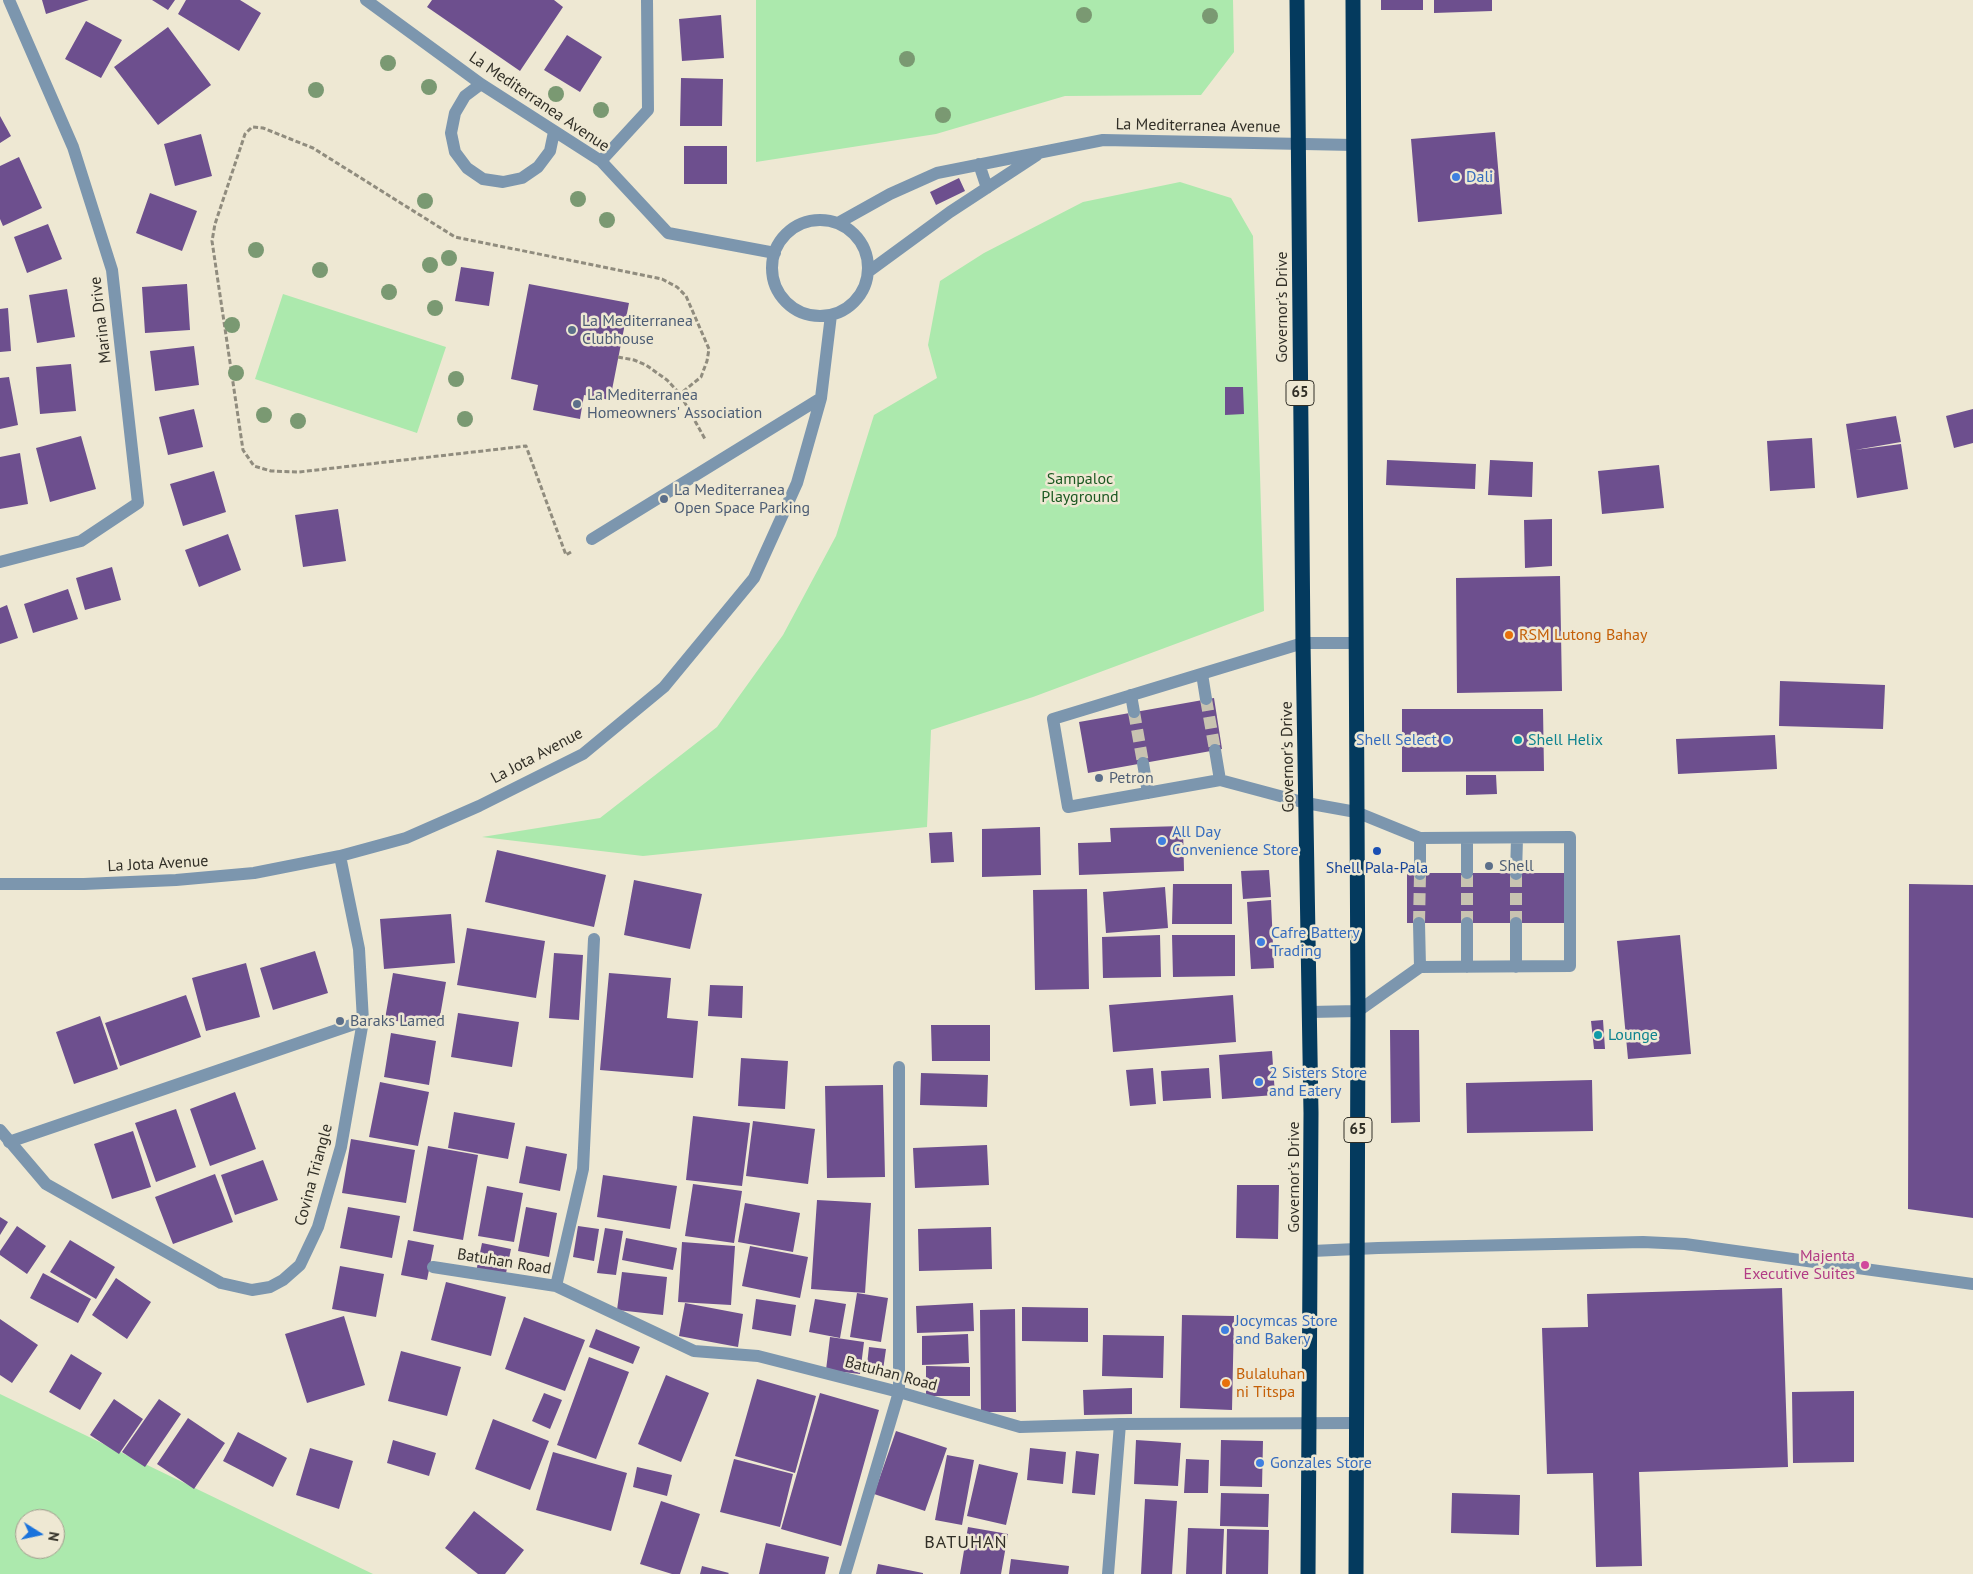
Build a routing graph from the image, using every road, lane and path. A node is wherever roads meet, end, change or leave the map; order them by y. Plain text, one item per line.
1 (8, 0) edge
2 (366, 0) edge
3 (647, 0) edge
4 (1297, 0) edge
5 (1353, 0) edge
6 (481, 84) junction
7 (554, 132) junction
8 (1298, 144) junction
9 (1354, 145) junction
10 (1043, 151) junction
11 (601, 161) junction
12 (979, 164) junction
13 (987, 188) junction
14 (838, 223) junction
15 (775, 253) junction
16 (868, 272) junction
17 (831, 315) junction
18 (618, 357) dead end
19 (680, 394) junction
20 (821, 398) junction
21 (718, 461) junction
22 (592, 539) joint
23 (0, 562) edge
24 (1303, 643) junction
25 (1356, 643) junction
26 (1202, 674) junction
27 (1131, 695) junction
28 (1206, 699) tunnel mouth
29 (1134, 712) tunnel mouth
30 (1215, 750) tunnel mouth
31 (1143, 763) tunnel mouth
32 (1220, 780) junction
33 (1148, 793) junction
34 (1306, 803) junction
35 (1356, 812) junction
36 (1420, 838) junction
37 (1467, 838) junction
38 (1517, 838) junction
39 (340, 856) junction
40 (1467, 873) tunnel mouth
41 (1420, 874) tunnel mouth
42 (1516, 874) tunnel mouth
43 (0, 884) edge
44 (1419, 923) tunnel mouth
45 (1467, 923) tunnel mouth
46 (1516, 923) tunnel mouth
47 (594, 939) dead end
48 (1420, 967) junction
49 (1467, 967) junction
50 (1516, 967) junction
51 (1358, 1011) junction
52 (1310, 1012) junction
53 (363, 1021) junction
54 (898, 1067) dead end
55 (0, 1130) edge
56 (9, 1142) junction
57 (1358, 1248) junction
58 (1312, 1251) junction
59 (432, 1267) dead end
60 (1973, 1284) edge
61 (556, 1286) junction
62 (899, 1392) junction
63 (1310, 1422) junction
64 (1357, 1423) junction
65 (1120, 1424) junction
66 (845, 1574) edge
67 (1108, 1574) edge
68 (1308, 1574) edge
69 (1356, 1574) edge

1 - 23 street, Marina Drive
2 - 6 street, La Mediterranea Avenue
3 - 11 street
4 - 8 highway, Governor's Drive / 65
5 - 9 highway, 65
6 - 7 street, La Mediterranea Avenue
6 - 7 street
7 - 11 street, La Mediterranea Avenue
8 - 9 street, La Mediterranea Avenue
8 - 10 street, La Mediterranea Avenue
8 - 24 highway, Governor's Drive / 65
9 - 25 highway, 65
10 - 12 street, La Mediterranea Avenue
10 - 13 street, La Mediterranea Avenue
11 - 15 street, La Mediterranea Avenue
12 - 13 street
12 - 14 street, La Mediterranea Avenue
13 - 16 street, La Mediterranea Avenue
14 - 15 street
14 - 16 street
15 - 17 street
16 - 17 street
17 - 20 street, La Jota Avenue
18 - 19 path
19 - 21 path
19 - 22 path
20 - 21 street
20 - 39 street, La Jota Avenue
21 - 22 street
24 - 25 street
24 - 26 street
24 - 34 highway, Governor's Drive / 65
25 - 35 highway, 65
26 - 27 street
26 - 28 street
27 - 29 street
27 - 33 street
30 - 32 street
31 - 33 street
32 - 33 street
32 - 34 street
34 - 35 street
34 - 52 highway, Governor's Drive / 65
35 - 36 street
35 - 51 highway, 65
36 - 37 street
36 - 41 street
37 - 38 street
37 - 40 street
38 - 42 street
38 - 50 street
39 - 43 street, La Jota Avenue
39 - 53 street, Covina Triangle
44 - 48 street
45 - 49 street
46 - 50 street
47 - 61 street
48 - 49 street
48 - 51 street
49 - 50 street
51 - 52 street
51 - 57 highway, 65
52 - 58 highway, Governor's Drive / 65
53 - 56 street
53 - 56 street, Covina Triangle
54 - 62 street
55 - 56 street, Covina Triangle
57 - 58 street
57 - 60 street
57 - 64 highway, 65
58 - 63 highway, Governor's Drive / 65
59 - 61 street, Batuhan Road
61 - 62 street, Batuhan Road
62 - 65 street, Batuhan Road
62 - 66 street
63 - 64 street, Batuhan Road
63 - 65 street, Batuhan Road
63 - 68 highway, Governor's Drive / 65
64 - 69 highway, 65
65 - 67 street

